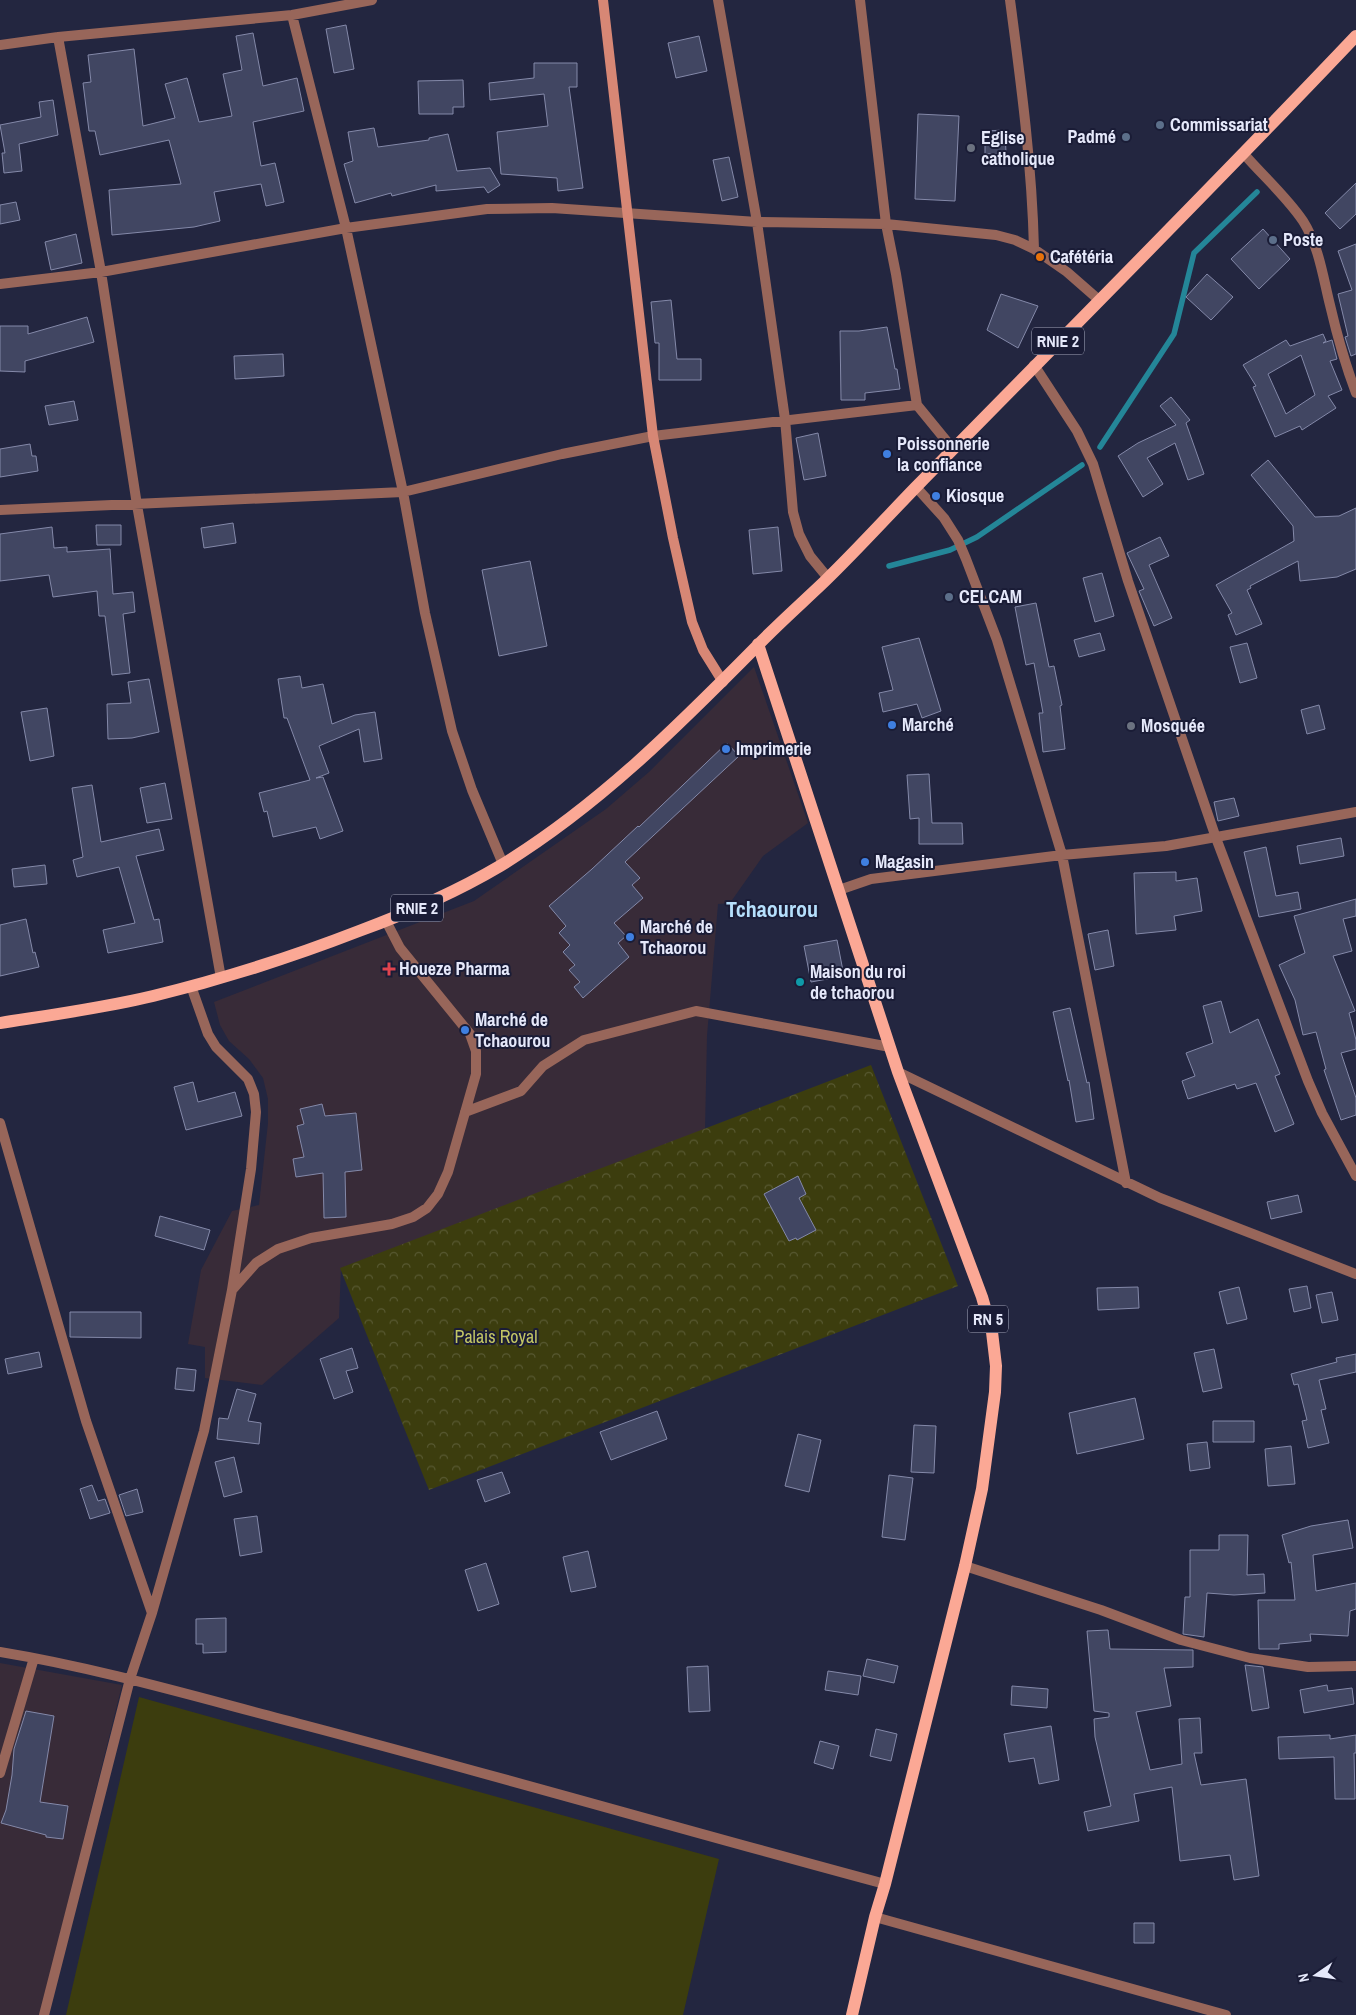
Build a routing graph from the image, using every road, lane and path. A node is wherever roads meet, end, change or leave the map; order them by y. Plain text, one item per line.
1 (372, 0) edge
2 (603, 0) edge
3 (718, 0) edge
4 (860, 0) edge
5 (1010, 0) edge
6 (292, 15) junction
7 (1356, 36) edge
8 (58, 37) junction
9 (0, 45) edge
10 (1244, 154) junction
11 (627, 214) junction
12 (758, 222) junction
13 (886, 224) junction
14 (346, 228) junction
15 (1034, 249) junction
16 (101, 272) junction
17 (0, 284) edge
18 (1098, 300) junction
19 (1034, 365) junction
20 (1356, 393) edge
21 (917, 405) junction
22 (785, 419) junction
23 (653, 436) junction
24 (953, 450) junction
25 (916, 487) junction
26 (403, 492) junction
27 (137, 505) junction
28 (0, 510) edge
29 (828, 578) junction
30 (758, 644) junction
31 (723, 682) junction
32 (1356, 812) edge
33 (1216, 838) junction
34 (1062, 855) junction
35 (503, 864) junction
36 (839, 890) junction
37 (386, 921) junction
38 (221, 978) junction
39 (191, 986) junction
40 (0, 1023) edge
41 (890, 1047) junction
42 (898, 1072) junction
43 (465, 1112) junction
44 (0, 1123) edge
45 (1356, 1176) edge
46 (1126, 1182) junction
47 (1356, 1274) edge
48 (232, 1290) junction
49 (965, 1566) junction
50 (152, 1613) junction
51 (0, 1652) edge
52 (34, 1658) junction
53 (1356, 1666) edge
54 (130, 1679) junction
55 (0, 1773) edge
56 (885, 1884) junction
57 (875, 1917) junction
58 (44, 2015) edge
59 (852, 2015) edge
60 (1226, 2015) edge

1 - 6 street
2 - 11 main road
3 - 12 street
4 - 13 street
5 - 15 street
6 - 8 street
6 - 14 street
7 - 10 main road, RNIE 2
8 - 9 street
8 - 16 street
10 - 18 main road, RNIE 2
10 - 20 street
11 - 12 street
11 - 14 street
11 - 23 main road
12 - 13 street
12 - 22 street
13 - 15 street
13 - 21 street
14 - 16 street
14 - 26 street
15 - 18 street
16 - 17 street
16 - 27 street
18 - 19 main road, RNIE 2
19 - 24 main road, RNIE 2
19 - 33 street
21 - 22 street
21 - 24 street
22 - 23 street
22 - 29 street
23 - 26 street
23 - 31 main road
24 - 25 main road, RNIE 2
25 - 29 main road, RNIE 2
25 - 34 street
26 - 27 street
26 - 35 street
27 - 28 street
27 - 38 street
29 - 30 main road, RNIE 2
30 - 31 main road, RNIE 2
30 - 36 main road, RN 5
31 - 35 main road, RNIE 2
32 - 33 street
33 - 34 street
33 - 45 street
34 - 36 street
34 - 46 street
35 - 37 main road, RNIE 2
36 - 41 main road, RN 5
37 - 38 main road, RNIE 2
37 - 43 street
38 - 39 main road, RNIE 2
39 - 40 main road, RNIE 2
39 - 48 street
41 - 42 main road, RN 5
41 - 43 street
42 - 46 street
42 - 49 main road, RN 5
43 - 48 street
44 - 50 street
46 - 47 street
48 - 50 street
49 - 53 street
49 - 56 main road, RN 5
50 - 54 street
51 - 52 street
52 - 54 street
52 - 55 street
54 - 56 street
54 - 58 street
56 - 57 main road, RN 5
57 - 59 main road, RN 5
57 - 60 street

